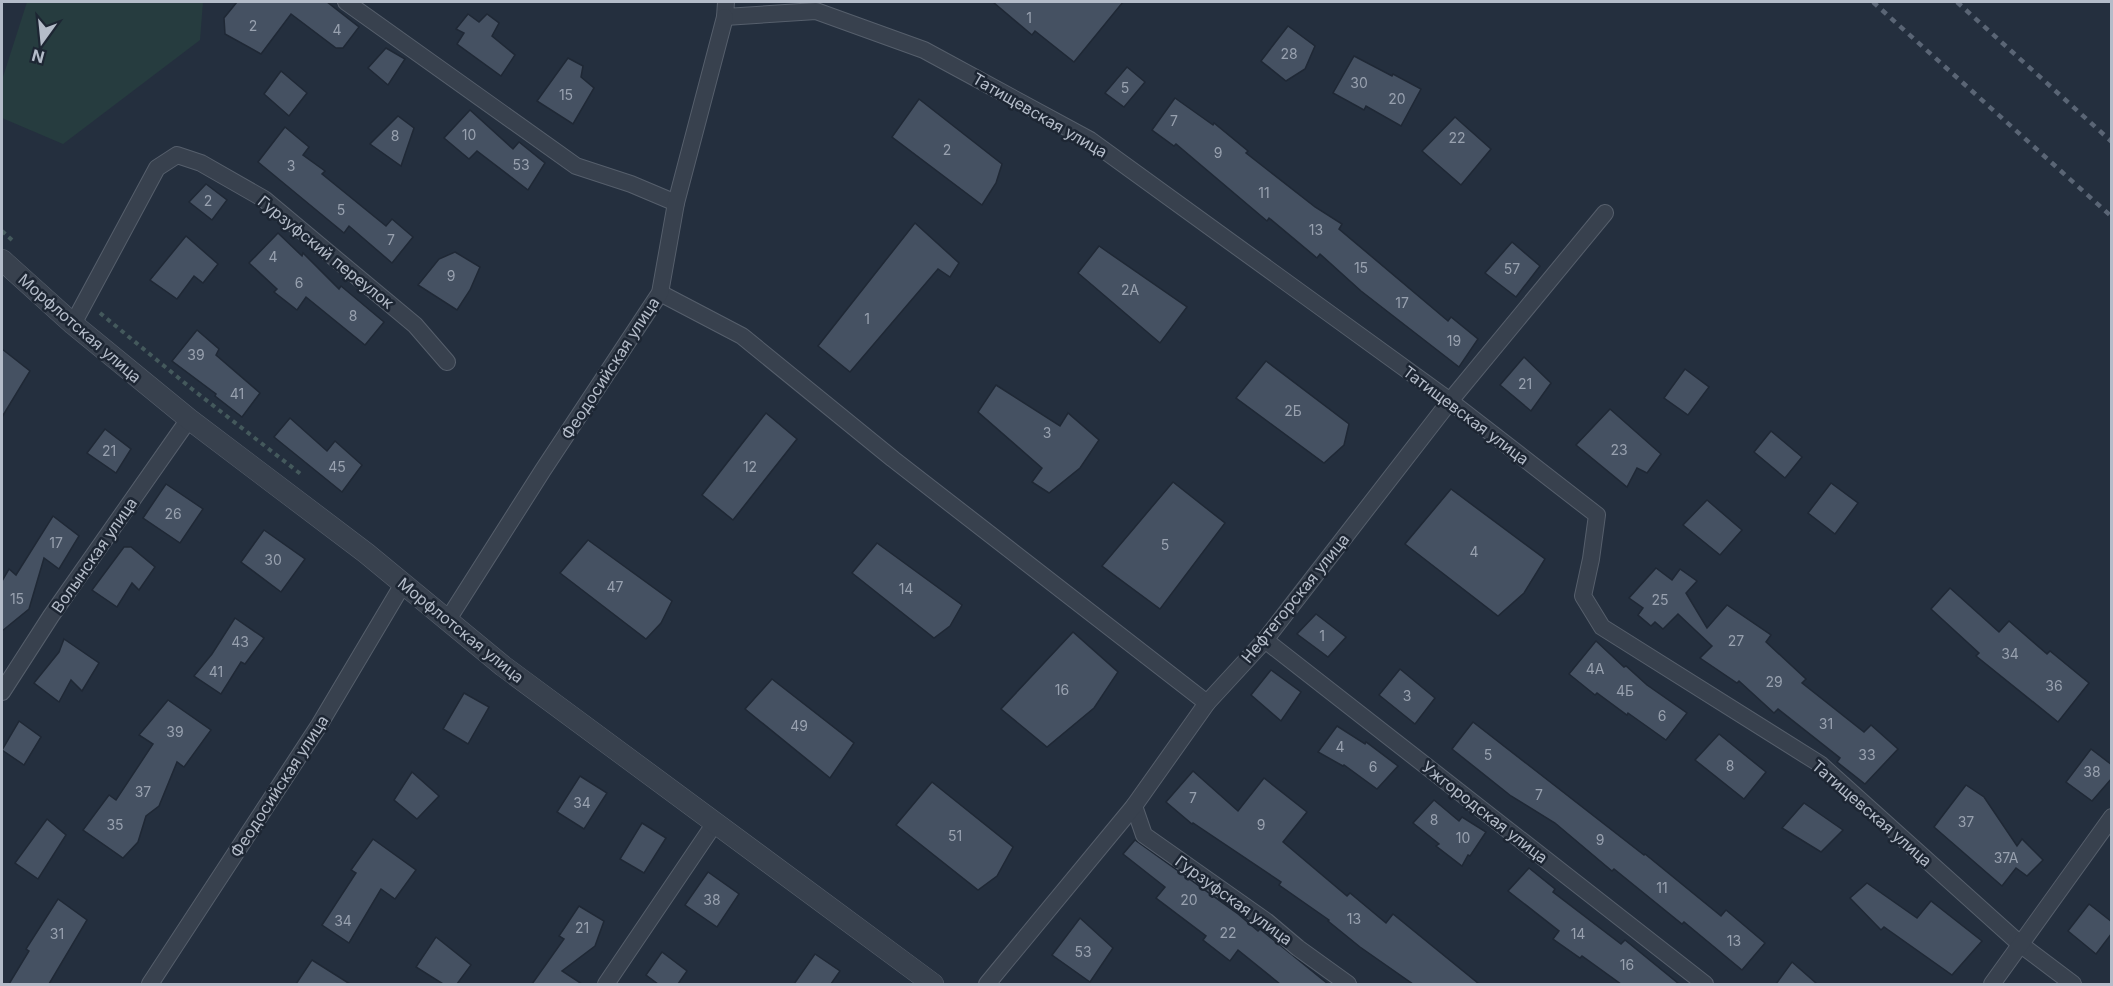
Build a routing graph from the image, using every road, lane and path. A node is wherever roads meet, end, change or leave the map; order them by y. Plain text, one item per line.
1 (346, 2) edge
2 (725, 9) edge
3 (676, 203) junction
4 (1605, 213) dead end
5 (2, 231) edge
6 (18, 245) dead end
7 (4, 267) edge
8 (660, 293) junction
9 (85, 301) junction
10 (73, 324) junction
11 (447, 362) dead end
12 (1450, 401) junction
13 (189, 419) junction
14 (310, 481) dead end
15 (403, 584) junction
16 (447, 621) junction
17 (1265, 640) junction
18 (2, 692) edge
19 (1207, 703) junction
20 (1134, 806) junction
21 (2112, 817) edge
22 (716, 823) junction
23 (2020, 944) junction
24 (150, 984) edge
25 (606, 984) edge
26 (933, 984) edge
27 (987, 984) edge
28 (1348, 984) edge
29 (1705, 984) edge
30 (1992, 984) edge
31 (2073, 984) edge

1 - 3 street
2 - 3 street, Феодосийская улица
2 - 12 street, Татищевская улица
3 - 8 street, Феодосийская улица
4 - 12 street, Нефтегорская улица
5 - 6 path
7 - 10 street, Морфлотская улица
8 - 16 street, Феодосийская улица
8 - 19 street
9 - 10 street, Гурзуфский переулок
9 - 11 street, Гурзуфский переулок
9 - 14 path
10 - 13 street, Морфлотская улица
12 - 17 street, Нефтегорская улица
12 - 23 street, Татищевская улица
13 - 15 street, Морфлотская улица
13 - 18 street, Волынская улица
15 - 16 street, Морфлотская улица
15 - 24 street, Феодосийская улица
16 - 22 street, Морфлотская улица
17 - 19 street, Нефтегорская улица
17 - 29 street, Ужгородская улица
19 - 20 street, Нефтегорская улица
20 - 27 street, Нефтегорская улица
20 - 28 street, Гурзуфская улица
21 - 23 street
22 - 25 street
22 - 26 street, Морфлотская улица
23 - 30 street
23 - 31 street, Татищевская улица

